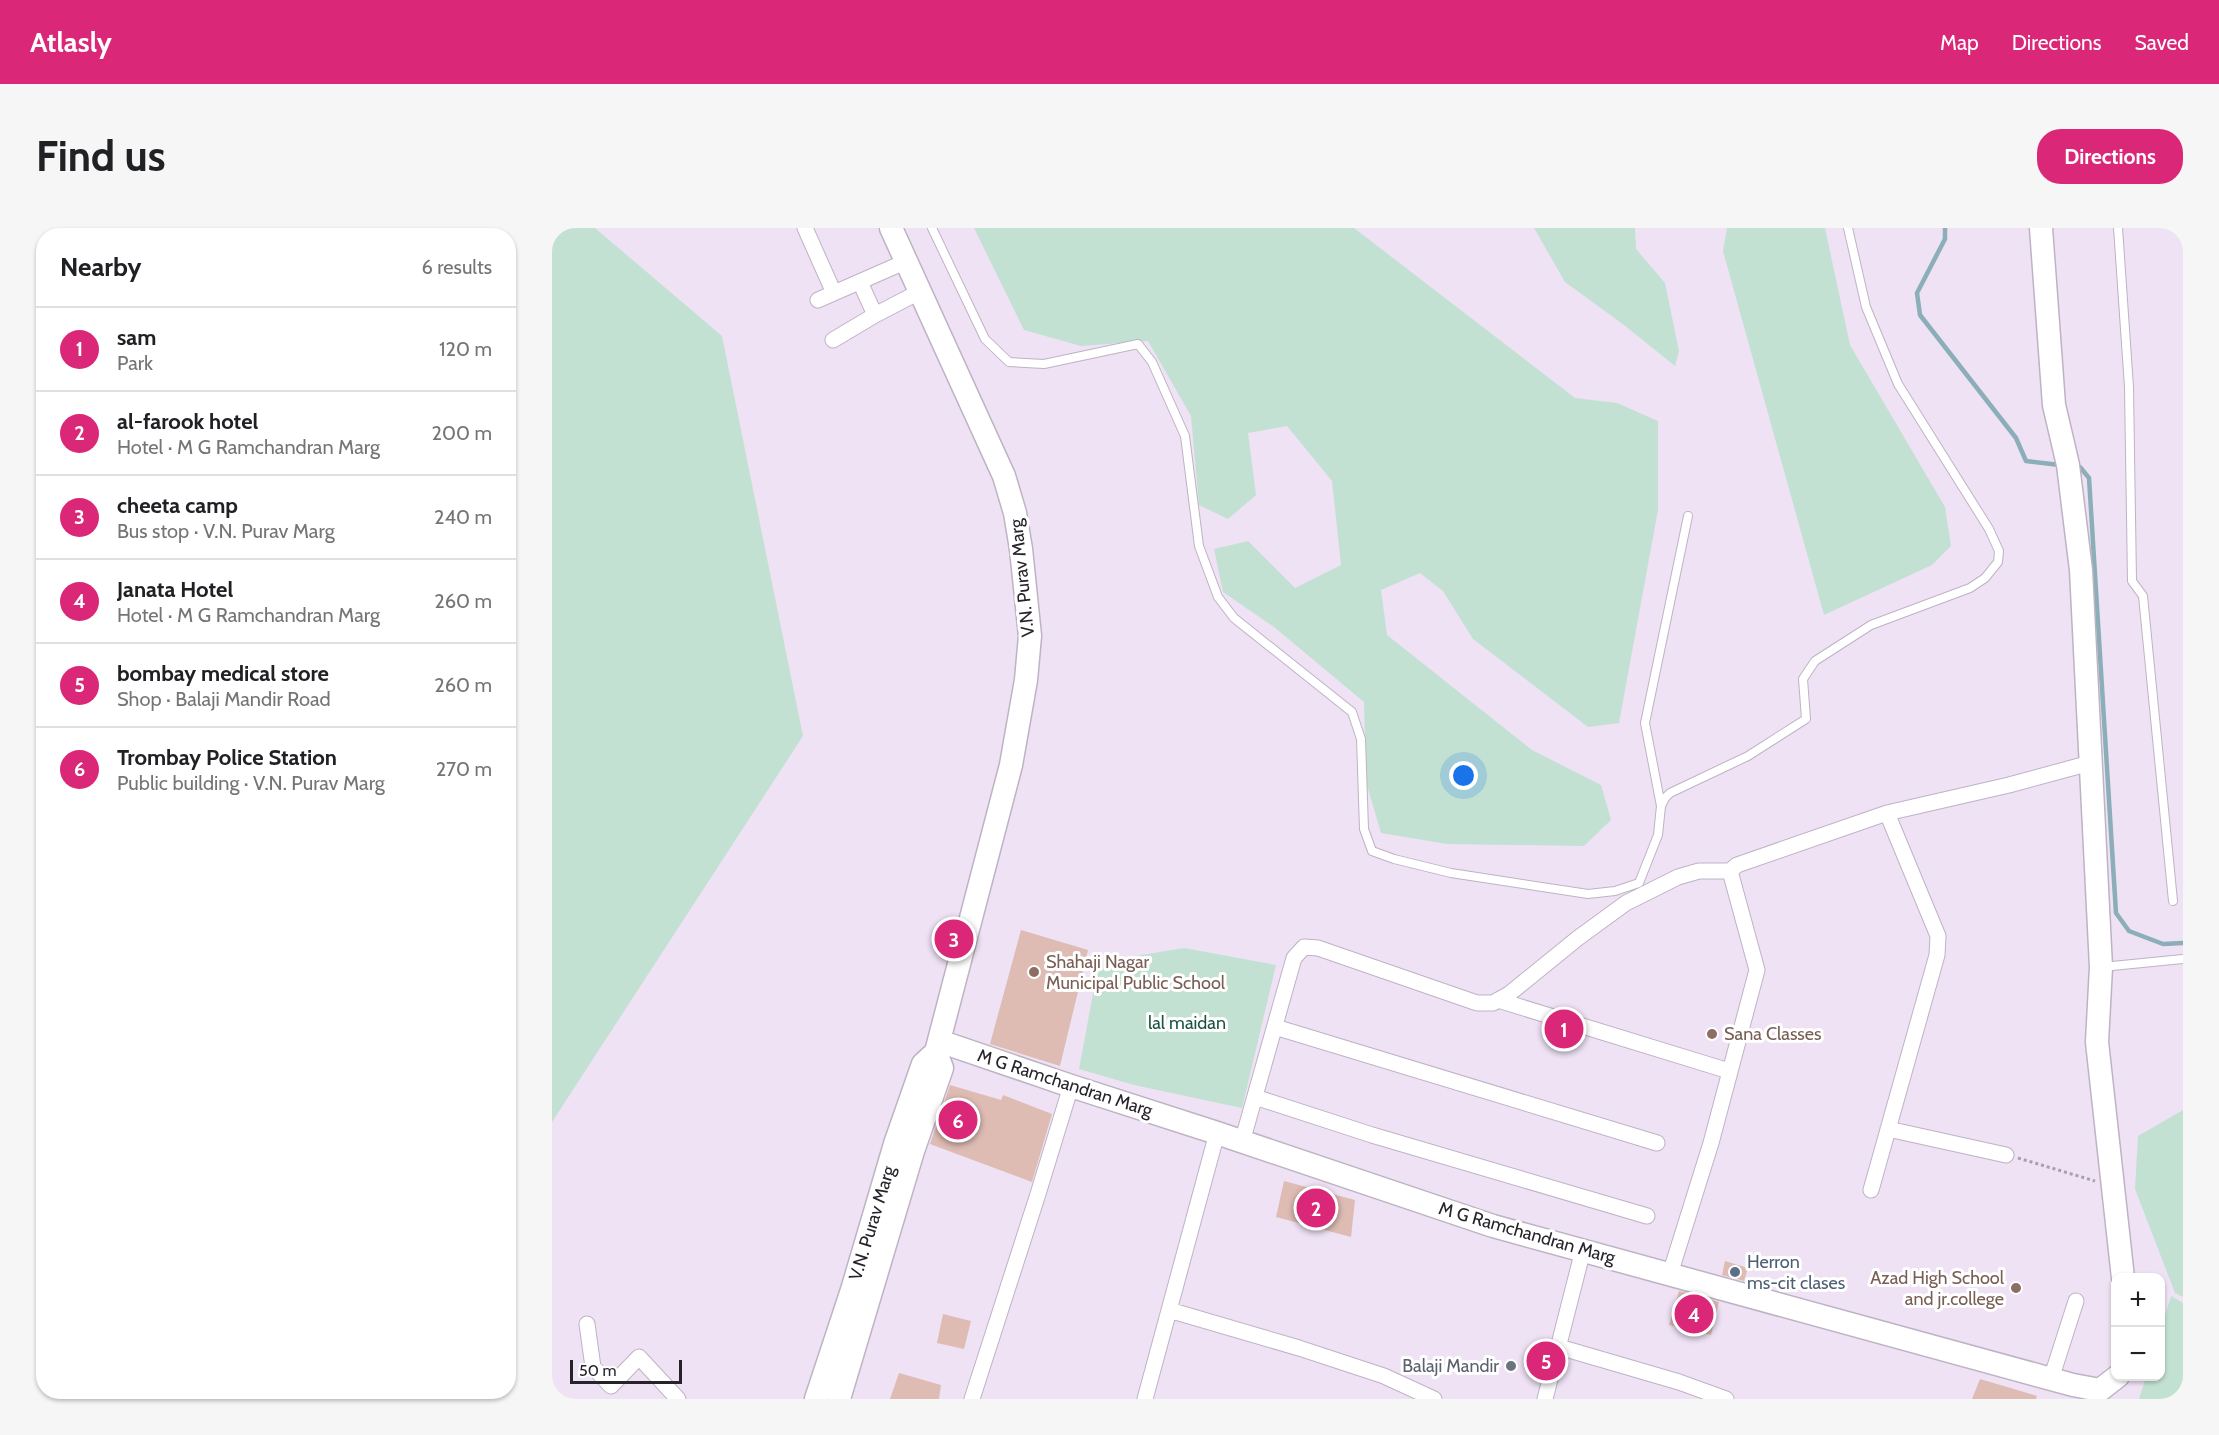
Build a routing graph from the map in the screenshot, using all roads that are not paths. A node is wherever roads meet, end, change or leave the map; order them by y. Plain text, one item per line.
1 (805, 228) edge
2 (891, 228) edge
3 (932, 228) edge
4 (1848, 228) edge
5 (2041, 228) edge
6 (2118, 228) edge
7 (907, 261) junction
8 (860, 282) junction
9 (921, 291) junction
10 (834, 293) junction
11 (818, 300) dead end
12 (875, 315) junction
13 (833, 340) dead end
14 (1688, 516) dead end
15 (2090, 763) junction
16 (1661, 806) junction
17 (1887, 813) junction
18 (1730, 871) junction
19 (2173, 901) dead end
20 (2183, 959) edge
21 (2101, 967) junction
22 (1498, 1000) junction
23 (1275, 1027) junction
24 (938, 1046) junction
25 (1729, 1071) junction
26 (1071, 1086) junction
27 (1255, 1097) junction
28 (1888, 1129) junction
29 (1217, 1133) junction
30 (1242, 1142) junction
31 (1657, 1143) dead end
32 (2006, 1155) road end
33 (1871, 1190) dead end
34 (1647, 1216) dead end
35 (1583, 1250) junction
36 (2123, 1273) edge
37 (1670, 1274) junction
38 (861, 1293) junction
39 (2076, 1300) dead end
40 (1169, 1310) junction
41 (587, 1324) dead end
42 (1558, 1347) junction
43 (2051, 1379) junction
44 (2114, 1381) edge
45 (678, 1399) edge
46 (816, 1399) edge
47 (839, 1399) edge
48 (972, 1399) edge
49 (1145, 1399) edge
50 (1434, 1399) edge
51 (1545, 1399) edge
52 (1726, 1399) edge

1 - 10 street
2 - 7 street, V.N. Purav Marg
3 - 16 lane
4 - 16 lane
5 - 15 street
6 - 19 lane
7 - 8 street
7 - 9 street, V.N. Purav Marg
8 - 10 street
8 - 12 street
9 - 12 street
9 - 24 street, V.N. Purav Marg
10 - 11 street
12 - 13 street
14 - 16 lane
15 - 17 street
15 - 21 street
17 - 18 street
17 - 28 street
18 - 22 street
18 - 25 street
20 - 21 lane
21 - 36 street
22 - 23 street
22 - 25 street
23 - 27 street
23 - 31 street
24 - 26 street, M G Ramchandran Marg
24 - 38 street, V.N. Purav Marg
25 - 37 street
26 - 29 street, M G Ramchandran Marg
26 - 48 street
27 - 30 street
27 - 34 street
28 - 32 street
28 - 33 street
29 - 30 street, M G Ramchandran Marg
29 - 40 street
30 - 35 street, M G Ramchandran Marg
35 - 37 street, M G Ramchandran Marg
35 - 42 street
37 - 43 street, M G Ramchandran Marg
38 - 46 street, V.N. Purav Marg
38 - 47 street, V.N. Purav Marg
39 - 43 street
40 - 49 street
40 - 50 street
41 - 45 street
42 - 51 street
42 - 52 street
43 - 44 street, M G Ramchandran Marg

